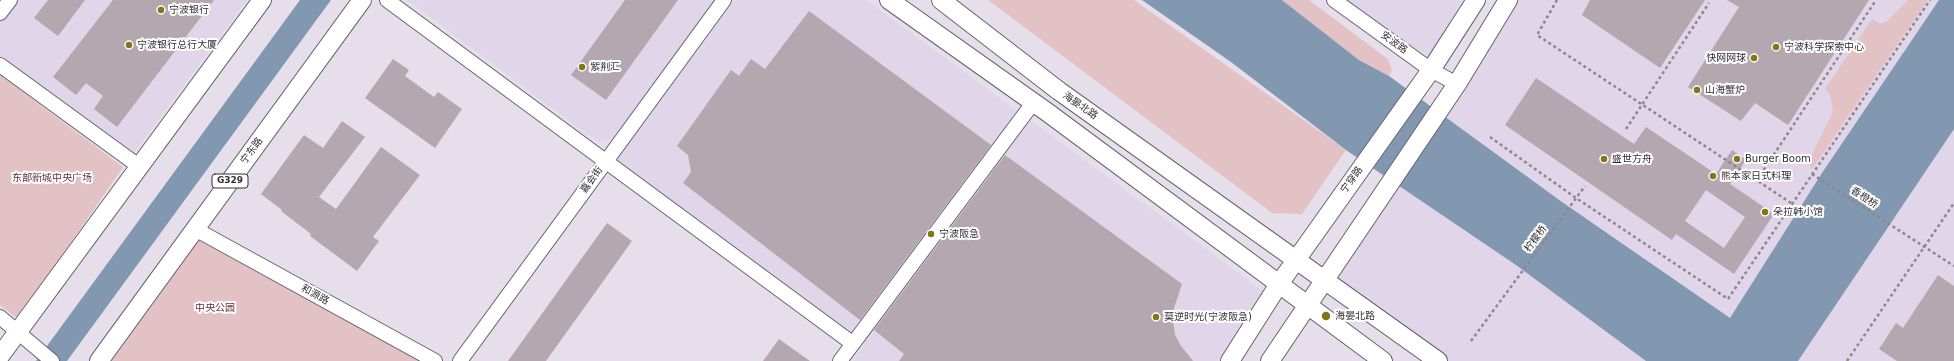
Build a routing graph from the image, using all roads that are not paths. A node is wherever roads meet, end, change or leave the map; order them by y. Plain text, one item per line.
1 (10, 0) edge
2 (262, 0) edge
3 (362, 0) edge
4 (387, 0) edge
5 (724, 0) edge
6 (889, 0) edge
7 (941, 0) edge
8 (1334, 0) edge
9 (1476, 0) edge
10 (1508, 0) edge
11 (0, 13) edge
12 (0, 65) edge
13 (1431, 70) junction
14 (1457, 84) junction
15 (1033, 103) junction
16 (606, 162) junction
17 (140, 167) junction
18 (195, 229) junction
19 (1296, 259) junction
20 (1324, 279) junction
21 (1279, 284) junction
22 (1307, 305) junction
23 (0, 317) edge
24 (18, 331) junction
25 (852, 343) junction
26 (0, 356) edge
27 (52, 361) edge
28 (99, 361) edge
29 (435, 361) edge
30 (460, 361) edge
31 (840, 361) edge
32 (1230, 361) edge
33 (1270, 361) edge
34 (1383, 361) edge
35 (1438, 361) edge

1 - 11 street
2 - 17 main road
3 - 18 main road, 宁东路 / G329
4 - 16 street
5 - 16 street, 嘉会街
6 - 15 main road
7 - 19 main road, 海晏北路
8 - 13 street, 安波路
9 - 13 main road, 宁穿路
10 - 14 main road
12 - 17 street
13 - 14 street, 安波路
13 - 19 main road, 宁穿路
14 - 20 main road
15 - 21 main road
15 - 25 street
16 - 25 street
16 - 30 street, 嘉会街
17 - 24 main road
18 - 28 main road, 宁东路 / G329
18 - 29 street, 和源路
19 - 20 main road, 海晏北路
19 - 21 main road, 宁穿路
20 - 22 main road
20 - 35 main road, 海晏北路
21 - 22 main road
21 - 32 main road, 宁穿路
22 - 33 main road
22 - 34 main road
23 - 24 street
24 - 26 main road
24 - 27 street
25 - 31 street

